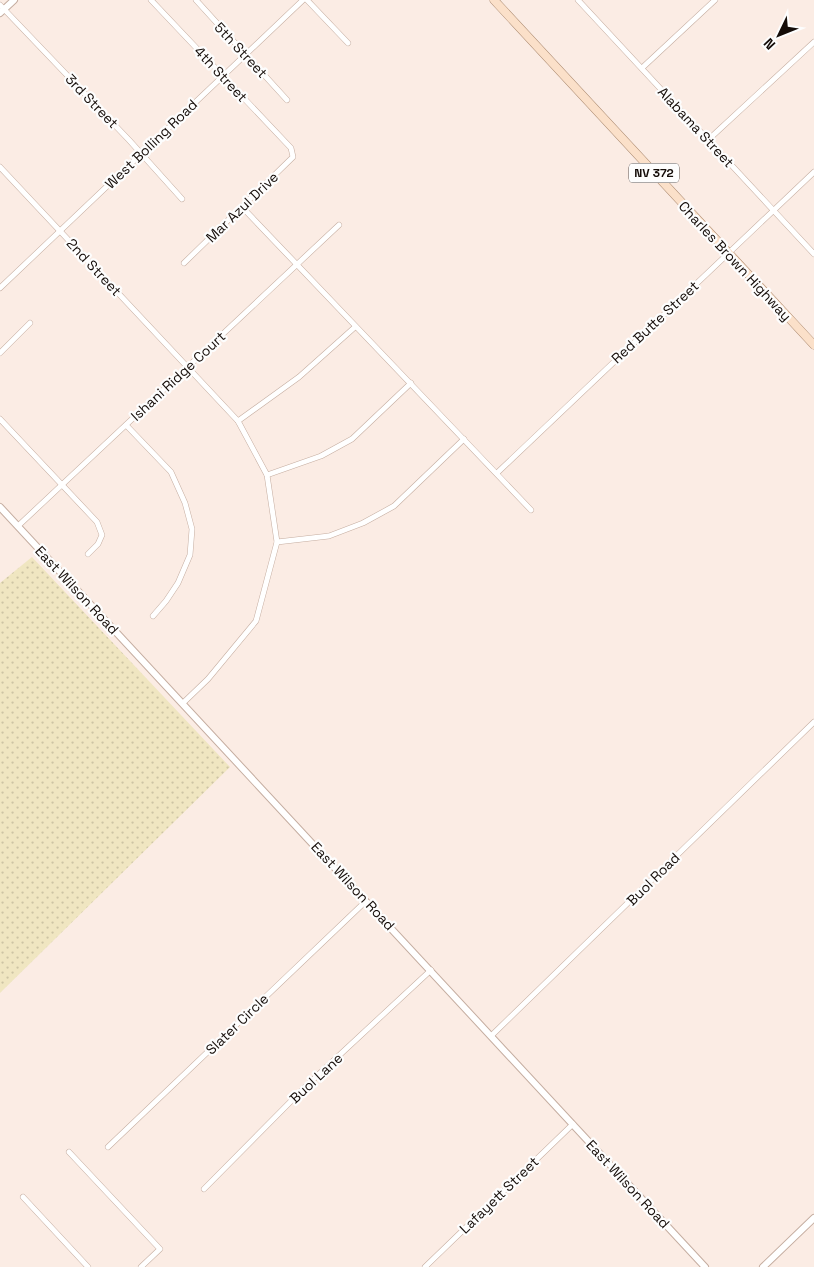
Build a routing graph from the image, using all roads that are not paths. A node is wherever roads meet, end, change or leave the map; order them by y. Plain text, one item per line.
1 (14, 0) edge
2 (151, 0) edge
3 (196, 0) edge
4 (303, 0) edge
5 (308, 0) edge
6 (494, 0) edge
7 (578, 0) edge
8 (715, 0) edge
9 (1, 9) edge
10 (814, 42) edge
11 (348, 43) dead end
12 (245, 54) junction
13 (642, 68) junction
14 (223, 75) junction
15 (287, 100) dead end
16 (708, 140) junction
17 (291, 148) joint
18 (140, 153) junction
19 (0, 167) edge
20 (814, 172) edge
21 (182, 200) dead end
22 (242, 207) junction
23 (773, 210) junction
24 (339, 225) dead end
25 (60, 231) junction
26 (728, 253) junction
27 (814, 254) edge
28 (184, 263) dead end
29 (296, 265) junction
30 (0, 288) edge
31 (30, 323) dead end
32 (355, 326) junction
33 (814, 345) edge
34 (0, 353) edge
35 (188, 366) junction
36 (411, 383) junction
37 (0, 419) edge
38 (238, 421) junction
39 (126, 425) junction
40 (464, 439) junction
41 (497, 473) junction
42 (266, 475) junction
43 (62, 485) junction
44 (0, 507) edge
45 (531, 510) dead end
46 (18, 526) junction
47 (277, 542) junction
48 (88, 554) dead end
49 (153, 616) dead end
50 (183, 703) junction
51 (814, 722) edge
52 (366, 900) junction
53 (430, 970) junction
54 (491, 1036) junction
55 (573, 1124) junction
56 (108, 1147) dead end
57 (69, 1152) dead end
58 (204, 1188) dead end
59 (23, 1197) dead end
60 (814, 1218) edge
61 (88, 1267) edge
62 (141, 1267) edge
63 (425, 1267) edge
64 (705, 1267) edge
65 (763, 1267) edge

1 - 9 street
2 - 14 street, 4th Street
3 - 12 street, 5th Street
4 - 12 street, West Bolling Road
5 - 11 street
6 - 26 main road, Charles Brown Highway / NV 372
7 - 13 street, Alabama Street
8 - 13 street
9 - 18 street, 3rd Street
10 - 16 street
12 - 14 street, West Bolling Road
12 - 15 street, 5th Street
13 - 16 street, Alabama Street
14 - 17 street, 4th Street
14 - 18 street, West Bolling Road
16 - 23 street, Alabama Street
17 - 22 street, Mar Azul Drive
18 - 21 street, 3rd Street
18 - 25 street, West Bolling Road
19 - 25 street, 2nd Street
20 - 23 street, Red Butte Street
22 - 28 street, Mar Azul Drive
22 - 29 street
23 - 26 street, Red Butte Street
23 - 27 street, Alabama Street
24 - 29 street, Ishani Ridge Court
25 - 30 street, West Bolling Road
25 - 35 street, 2nd Street
26 - 33 main road, Charles Brown Highway / NV 372
26 - 41 street, Red Butte Street
29 - 32 street
29 - 35 street, Ishani Ridge Court
31 - 34 street
32 - 36 street
32 - 38 street
35 - 38 street, 2nd Street
35 - 39 street, Ishani Ridge Court
36 - 40 street
36 - 42 street
37 - 43 street
38 - 42 street, 2nd Street
39 - 43 street, Ishani Ridge Court
39 - 49 street
40 - 41 street
40 - 47 street
41 - 45 street
42 - 47 street, 2nd Street
43 - 46 street, Ishani Ridge Court
43 - 48 street
44 - 46 street, East Wilson Road
46 - 50 street, East Wilson Road
47 - 50 street
50 - 52 street, East Wilson Road
51 - 54 street, Buol Road
52 - 53 street, East Wilson Road
52 - 56 street, Slater Circle
53 - 54 street, East Wilson Road
53 - 58 street, Buol Lane
54 - 55 street, East Wilson Road
55 - 63 street, Lafayett Street
55 - 64 street, East Wilson Road
57 - 62 street
59 - 61 street
60 - 65 street

